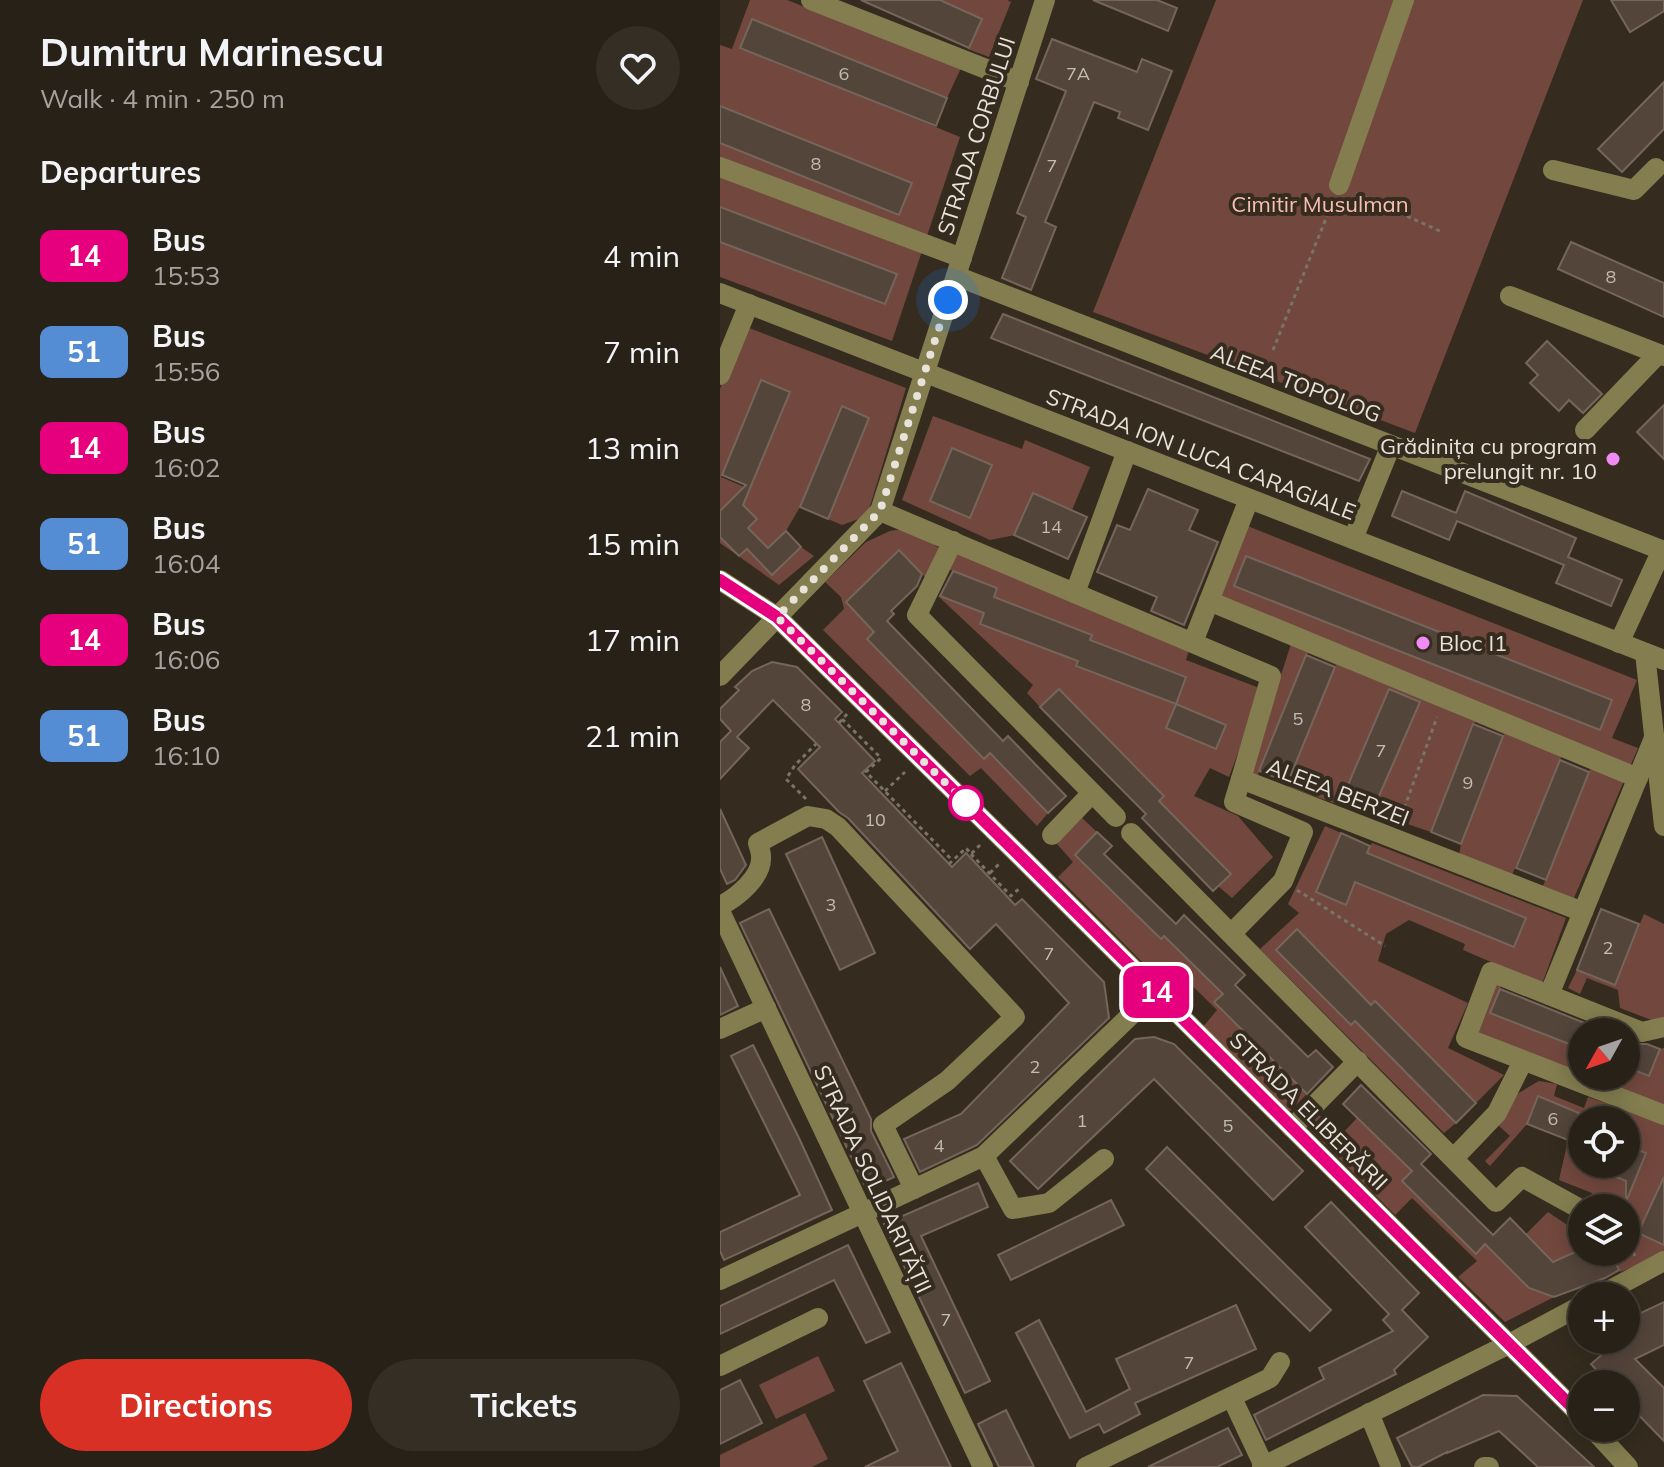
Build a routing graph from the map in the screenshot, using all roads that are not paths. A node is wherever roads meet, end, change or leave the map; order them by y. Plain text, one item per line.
1 (811, 0) edge
2 (1045, 0) edge
3 (1404, 0) edge
4 (1019, 82) junction
5 (720, 167) edge
6 (1661, 167) edge
7 (1553, 170) dead end
8 (1339, 185) road end
9 (959, 267) junction
10 (720, 293) edge
11 (1510, 296) dead end
12 (749, 304) junction
13 (1661, 355) edge
14 (925, 373) junction
15 (720, 375) edge
16 (1585, 430) dead end
17 (1391, 445) junction
18 (1127, 451) junction
19 (1249, 499) junction
20 (880, 511) junction
21 (1353, 539) junction
22 (953, 541) junction
23 (1663, 550) edge
24 (720, 580) edge
25 (1075, 593) junction
26 (1209, 601) junction
27 (777, 617) junction
28 (1193, 642) junction
29 (1619, 643) junction
30 (1654, 657) edge
31 (720, 676) edge
32 (1654, 738) junction
33 (1638, 778) junction
34 (1241, 779) junction
35 (1092, 793) junction
36 (1116, 817) dead end
37 (1664, 826) edge
38 (1131, 833) dead end
39 (1052, 835) dead end
40 (720, 909) edge
41 (1583, 912) junction
42 (1232, 933) junction
43 (1156, 991) junction
44 (1549, 995) junction
45 (766, 1008) junction
46 (1664, 1027) edge
47 (720, 1029) edge
48 (1358, 1061) junction
49 (1523, 1061) junction
50 (1664, 1115) edge
51 (1292, 1128) junction
52 (984, 1156) junction
53 (1454, 1158) junction
54 (1104, 1159) dead end
55 (914, 1189) junction
56 (1568, 1202) edge
57 (863, 1213) junction
58 (1664, 1261) edge
59 (720, 1280) edge
60 (1625, 1282) edge
61 (1568, 1312) edge
62 (818, 1318) dead end
63 (1509, 1344) junction
64 (1280, 1362) dead end
65 (720, 1366) edge
66 (1232, 1398) junction
67 (1568, 1403) edge
68 (1369, 1413) junction
69 (1605, 1442) edge
70 (1263, 1466) edge
71 (983, 1467) edge
72 (1086, 1467) edge
73 (1391, 1467) edge
74 (1628, 1467) edge

1 - 4 street
2 - 4 street, STRADA CORBULUI
3 - 8 street
4 - 9 street, STRADA CORBULUI
5 - 9 street, ALEEA TOPOLOG
6 - 7 street
9 - 14 street, STRADA CORBULUI
9 - 17 street, ALEEA TOPOLOG
10 - 12 street, STRADA ION LUCA CARAGIALE
11 - 13 street
12 - 14 street, STRADA ION LUCA CARAGIALE
12 - 15 street
13 - 16 street
14 - 18 street, STRADA ION LUCA CARAGIALE
14 - 20 street, STRADA CORBULUI
17 - 21 street
17 - 23 street, ALEEA TOPOLOG
18 - 19 street, STRADA ION LUCA CARAGIALE
18 - 25 street
19 - 21 street, STRADA ION LUCA CARAGIALE
19 - 26 street
20 - 22 street, ALEEA BERZEI
20 - 27 street, STRADA CORBULUI
21 - 29 street, STRADA ION LUCA CARAGIALE
22 - 25 street, ALEEA BERZEI
22 - 35 street
23 - 29 street
24 - 27 street, STRADA ELIBERĂRII
25 - 28 street, ALEEA BERZEI
26 - 28 street
26 - 33 street
27 - 31 street, STRADA CORBULUI
27 - 43 street, STRADA ELIBERĂRII
28 - 34 street, ALEEA BERZEI
29 - 30 street, STRADA ION LUCA CARAGIALE
30 - 32 street
32 - 33 street
32 - 37 street
33 - 41 street
34 - 41 street, ALEEA BERZEI
34 - 42 street
35 - 36 street
35 - 39 street
38 - 42 street
40 - 45 street, STRADA SOLIDARITĂȚII
40 - 55 street
41 - 44 street
42 - 48 street
43 - 51 street, STRADA ELIBERĂRII
43 - 52 street
44 - 46 street
44 - 49 street
45 - 47 street
45 - 57 street, STRADA SOLIDARITĂȚII
48 - 51 street
48 - 53 street
49 - 50 street
49 - 53 street
51 - 63 street, STRADA ELIBERĂRII
52 - 54 street
52 - 55 street
53 - 56 street
55 - 57 street
57 - 59 street
57 - 71 street, STRADA SOLIDARITĂȚII
58 - 60 street
61 - 63 street
62 - 65 street
63 - 67 street, STRADA ELIBERĂRII
63 - 68 street
64 - 66 street
66 - 70 street
66 - 72 street
68 - 70 street
68 - 73 street
69 - 74 street

